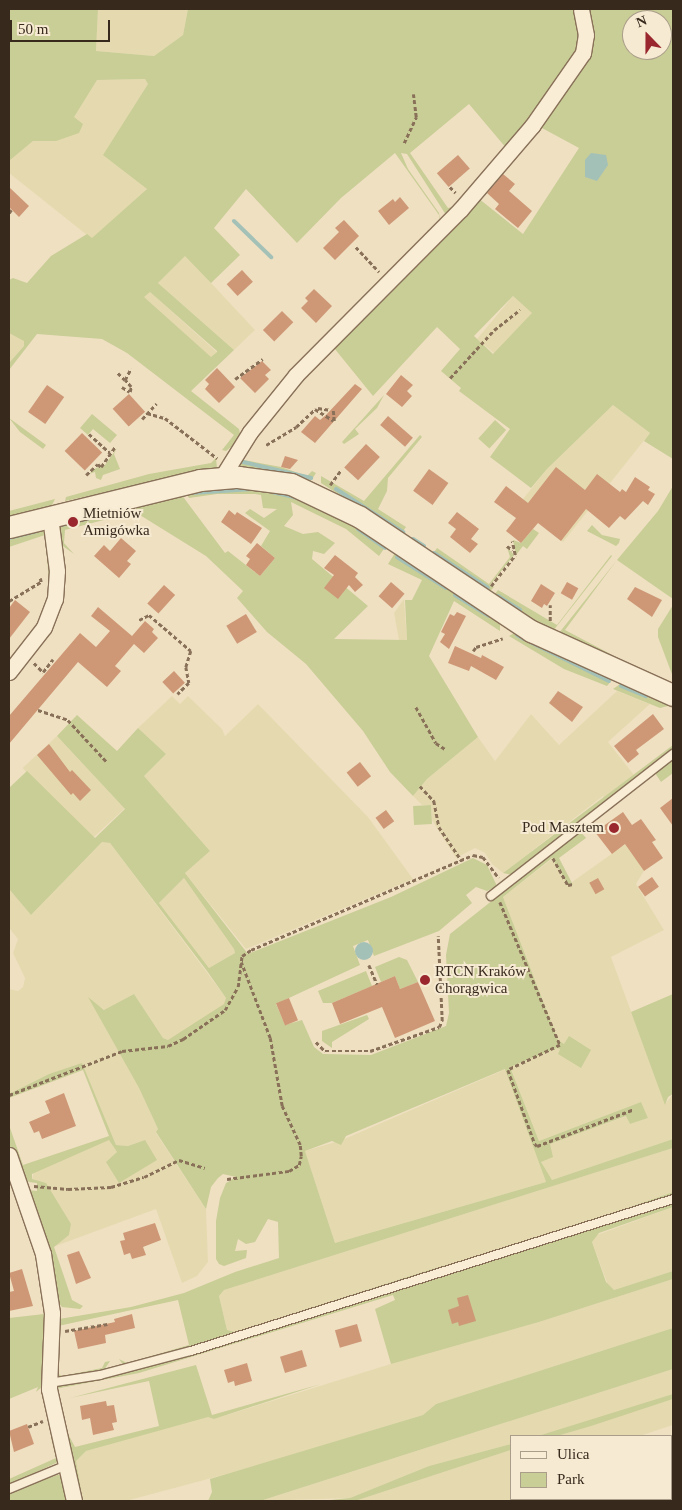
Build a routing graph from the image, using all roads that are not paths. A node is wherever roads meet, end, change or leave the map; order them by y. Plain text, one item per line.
1 (581, 9) edge
2 (219, 467) junction
3 (50, 516) junction
4 (9, 527) edge
5 (9, 672) edge
6 (673, 695) edge
7 (673, 754) edge
8 (494, 894) road end
9 (9, 1155) edge
10 (673, 1199) edge
11 (49, 1383) junction
12 (68, 1465) junction
13 (9, 1488) edge
14 (74, 1501) edge

1 - 2 street
2 - 3 street
2 - 6 street
3 - 4 street
3 - 5 street
7 - 8 lane
9 - 11 street
10 - 11 lane
11 - 12 street
12 - 13 lane
12 - 14 street

